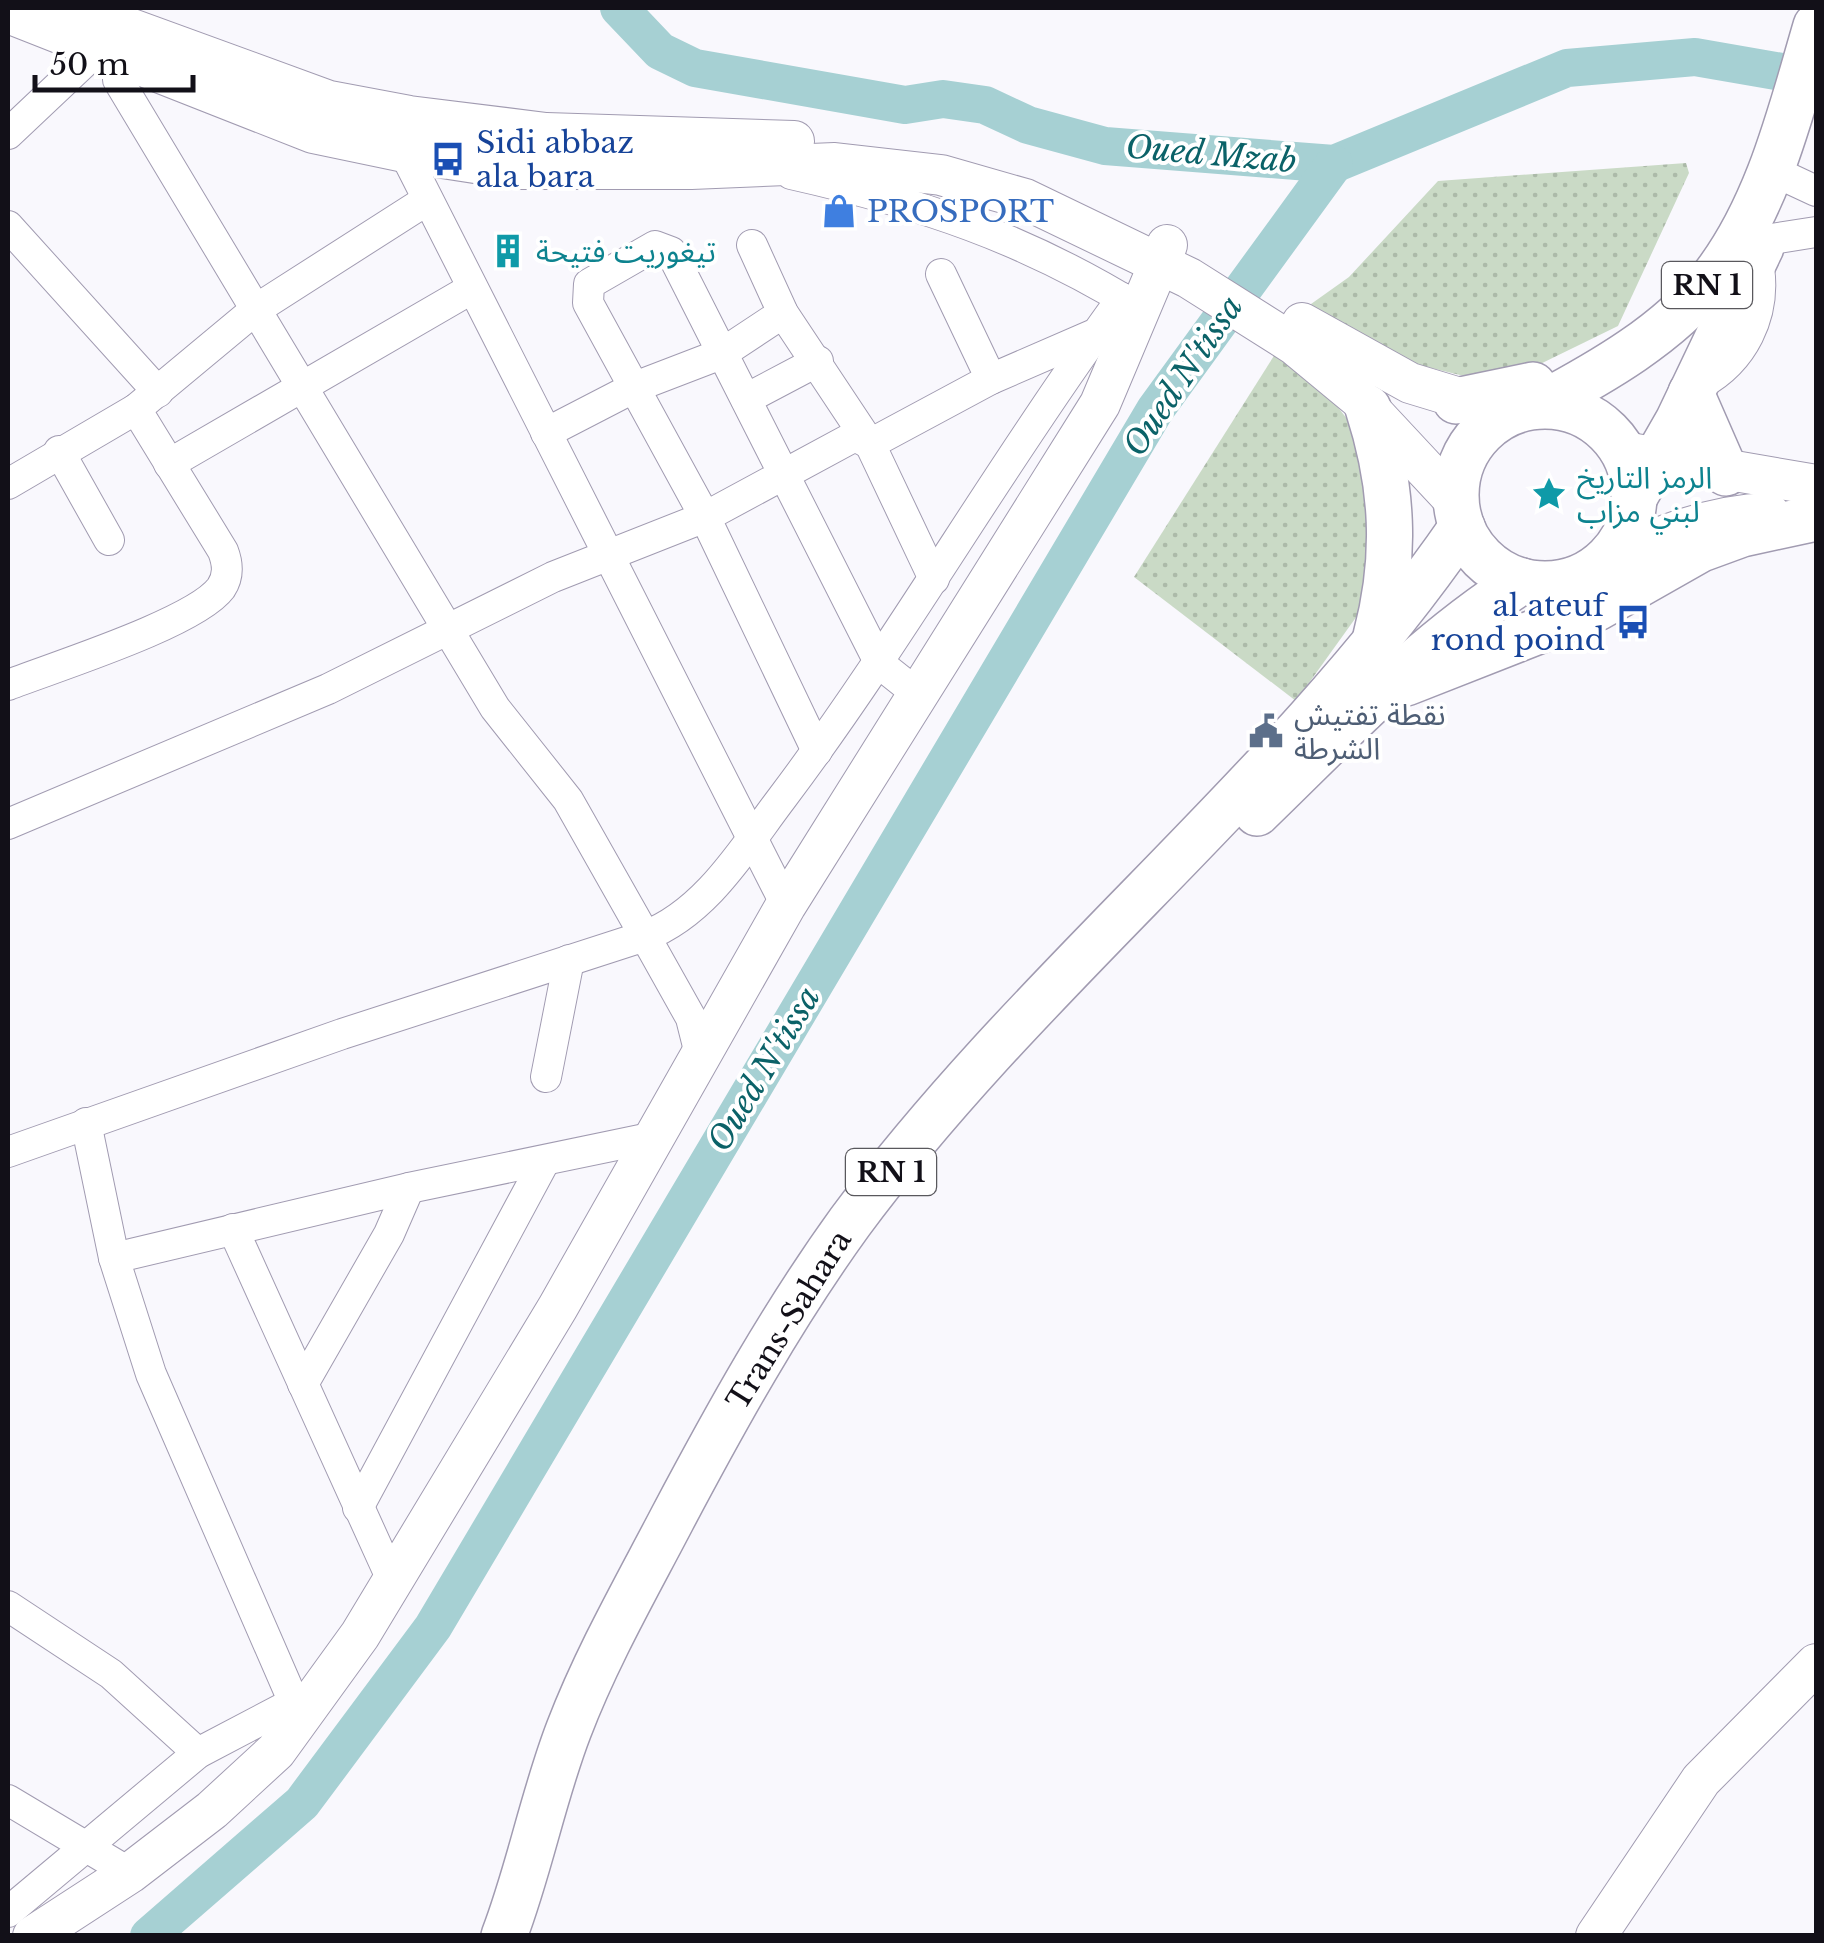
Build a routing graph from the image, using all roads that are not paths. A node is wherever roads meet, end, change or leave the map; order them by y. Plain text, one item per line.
1 (74, 8) edge
2 (8, 13) edge
3 (1816, 26) edge
4 (115, 47) junction
5 (1806, 103) edge
6 (8, 134) edge
7 (404, 152) junction
8 (755, 166) junction
9 (1792, 180) edge
10 (427, 200) junction
11 (8, 226) edge
12 (1816, 232) edge
13 (752, 244) dead end
14 (1761, 248) junction
15 (1178, 262) junction
16 (941, 274) dead end
17 (471, 288) junction
18 (1131, 304) junction
19 (255, 310) junction
20 (783, 313) junction
21 (1284, 324) junction
22 (1097, 333) junction
23 (722, 354) junction
24 (1616, 359) junction
25 (818, 361) junction
26 (991, 378) junction
27 (300, 387) junction
28 (635, 387) junction
29 (1692, 390) junction
30 (746, 399) junction
31 (1456, 400) junction
32 (147, 401) junction
33 (1368, 408) junction
34 (1526, 408) junction
35 (546, 433) junction
36 (870, 444) junction
37 (60, 452) junction
38 (169, 464) junction
39 (1638, 469) junction
40 (1726, 473) junction
41 (785, 477) junction
42 (8, 484) edge
43 (1816, 486) edge
44 (1459, 515) junction
45 (1816, 516) edge
46 (705, 518) junction
47 (109, 540) dead end
48 (1656, 556) junction
49 (610, 557) junction
50 (1606, 560) junction
51 (934, 579) junction
52 (1522, 581) junction
53 (450, 630) junction
54 (1375, 639) junction
55 (880, 664) junction
56 (8, 685) edge
57 (1376, 694) junction
58 (919, 695) junction
59 (818, 751) junction
60 (1292, 757) junction
61 (8, 824) edge
62 (754, 835) junction
63 (786, 905) junction
64 (645, 936) junction
65 (569, 960) junction
66 (701, 1058) junction
67 (546, 1077) dead end
68 (86, 1123) junction
69 (650, 1138) junction
70 (8, 1152) edge
71 (543, 1164) junction
72 (408, 1188) junction
73 (233, 1229) junction
74 (114, 1258) junction
75 (302, 1384) junction
76 (358, 1508) junction
77 (393, 1582) junction
78 (8, 1606) edge
79 (1816, 1664) edge
80 (298, 1711) junction
81 (198, 1753) junction
82 (8, 1800) edge
83 (86, 1843) junction
84 (130, 1873) junction
85 (8, 1912) edge
86 (34, 1936) edge
87 (504, 1936) edge
88 (534, 1936) edge
89 (1596, 1936) edge

1 - 4 main road
2 - 4 main road
3 - 5 highway, RN 1
4 - 6 street
4 - 7 main road
4 - 15 main road
4 - 19 street
5 - 9 highway, RN 1
7 - 8 main road
7 - 10 street
8 - 15 main road
8 - 18 street
9 - 14 highway, RN 1
9 - 24 highway, RN 1
10 - 17 street
10 - 19 street
11 - 32 street
12 - 14 street
13 - 20 street
14 - 29 highway, RN 1
15 - 18 main road
15 - 21 main road
16 - 26 street
17 - 27 street
17 - 35 street
18 - 22 street
18 - 58 main road
19 - 27 street
19 - 32 street
20 - 23 street
20 - 25 street
21 - 31 main road
21 - 33 main road
22 - 26 street
22 - 51 street
23 - 28 street
23 - 28 street
23 - 30 street
24 - 31 highway
24 - 34 highway, RN 1
25 - 30 street
25 - 36 street
26 - 36 street
27 - 38 street
27 - 53 street
28 - 35 street
28 - 46 street
29 - 39 highway, RN 1
29 - 40 highway
30 - 41 street
31 - 34 main road
32 - 37 street
32 - 38 street
33 - 44 main road
33 - 54 highway
34 - 39 highway
34 - 44 highway
35 - 49 street
36 - 41 street
36 - 51 street
37 - 42 street
37 - 47 street
38 - 56 street
39 - 40 main road
39 - 50 highway
40 - 43 main road
41 - 46 street
41 - 55 street
44 - 52 highway
44 - 54 highway, Trans-Sahara / RN 1
45 - 48 highway
46 - 49 street
46 - 59 street
48 - 50 main road
48 - 57 highway
49 - 53 street
49 - 62 street
50 - 52 highway
51 - 55 street
52 - 57 highway, Trans-Sahara / RN 1
53 - 61 street
53 - 64 street
54 - 60 highway, Trans-Sahara / RN 1
55 - 58 street
55 - 59 street
57 - 60 highway, Trans-Sahara / RN 1
58 - 63 main road
59 - 62 street
60 - 87 highway, Trans-Sahara / RN 1
60 - 88 highway, Trans-Sahara / RN 1
62 - 63 street
62 - 64 street
63 - 66 main road
64 - 65 street
64 - 66 street
65 - 67 street
65 - 68 street
66 - 69 main road
68 - 70 street
68 - 74 street
69 - 71 street
69 - 77 main road
71 - 72 street
71 - 76 street
72 - 73 street
72 - 75 street
73 - 74 street
73 - 75 street
74 - 80 street
75 - 76 street
76 - 77 street
77 - 80 main road
78 - 81 street
79 - 89 main road
80 - 81 street
80 - 84 main road
81 - 83 street
82 - 83 street
83 - 84 street
83 - 85 street
84 - 86 main road

